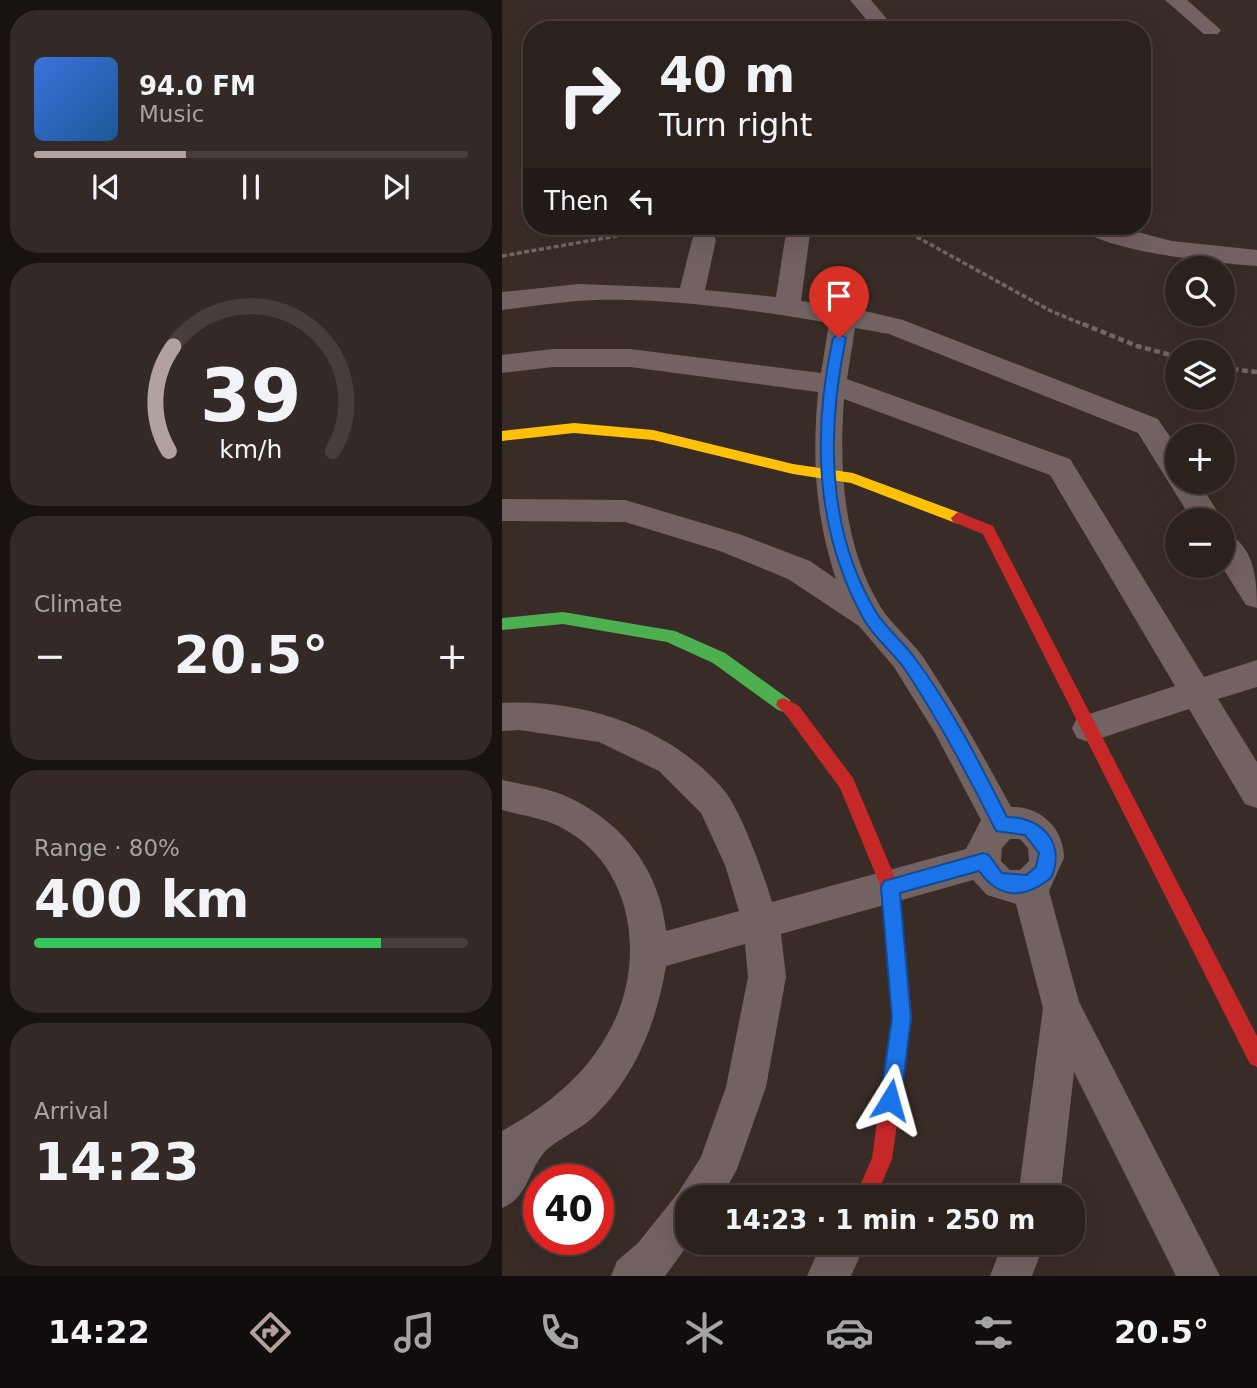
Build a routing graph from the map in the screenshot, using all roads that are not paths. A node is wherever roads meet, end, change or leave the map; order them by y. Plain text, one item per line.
1 (860, 0) edge
2 (1175, 0) edge
3 (878, 21) edge
4 (1211, 30) dead end
5 (798, 235) edge
6 (1117, 235) edge
7 (704, 240) dead end
8 (1257, 258) edge
9 (691, 296) junction
10 (502, 301) edge
11 (787, 307) junction
12 (844, 315) junction
13 (502, 364) edge
14 (830, 383) junction
15 (502, 436) edge
16 (1165, 453) edge
17 (827, 473) junction
18 (502, 510) edge
19 (1235, 562) edge
20 (1257, 596) edge
21 (870, 617) junction
22 (502, 624) edge
23 (1257, 673) edge
24 (1198, 695) junction
25 (502, 718) edge
26 (1089, 728) junction
27 (1257, 793) edge
28 (502, 795) edge
29 (1002, 825) junction
30 (983, 861) junction
31 (1029, 884) junction
32 (890, 887) junction
33 (761, 923) junction
34 (650, 953) junction
35 (1062, 1008) junction
36 (1257, 1057) edge
37 (515, 1146) edge
38 (706, 1185) edge
39 (870, 1185) edge
40 (1040, 1185) edge
41 (502, 1187) edge
42 (675, 1228) edge
43 (838, 1255) edge
44 (632, 1276) edge
45 (828, 1276) edge
46 (1200, 1276) edge

1 - 3 street
2 - 4 street
5 - 11 street
6 - 8 street
7 - 9 street
9 - 10 street
9 - 11 street
11 - 12 street
12 - 14 street
12 - 16 street
13 - 14 street
14 - 17 street
14 - 24 street
15 - 17 street
17 - 21 street
17 - 26 street
18 - 21 street
19 - 20 street
21 - 29 street
22 - 32 street
23 - 24 street
24 - 26 street
24 - 27 street
25 - 33 street
26 - 36 street
28 - 34 street
29 - 30 street
29 - 31 street
30 - 31 street
30 - 32 street
31 - 35 street
32 - 33 street
32 - 39 street
33 - 34 street
33 - 38 street
34 - 37 street
35 - 40 street
35 - 46 street
37 - 41 street
42 - 44 street
43 - 45 street

